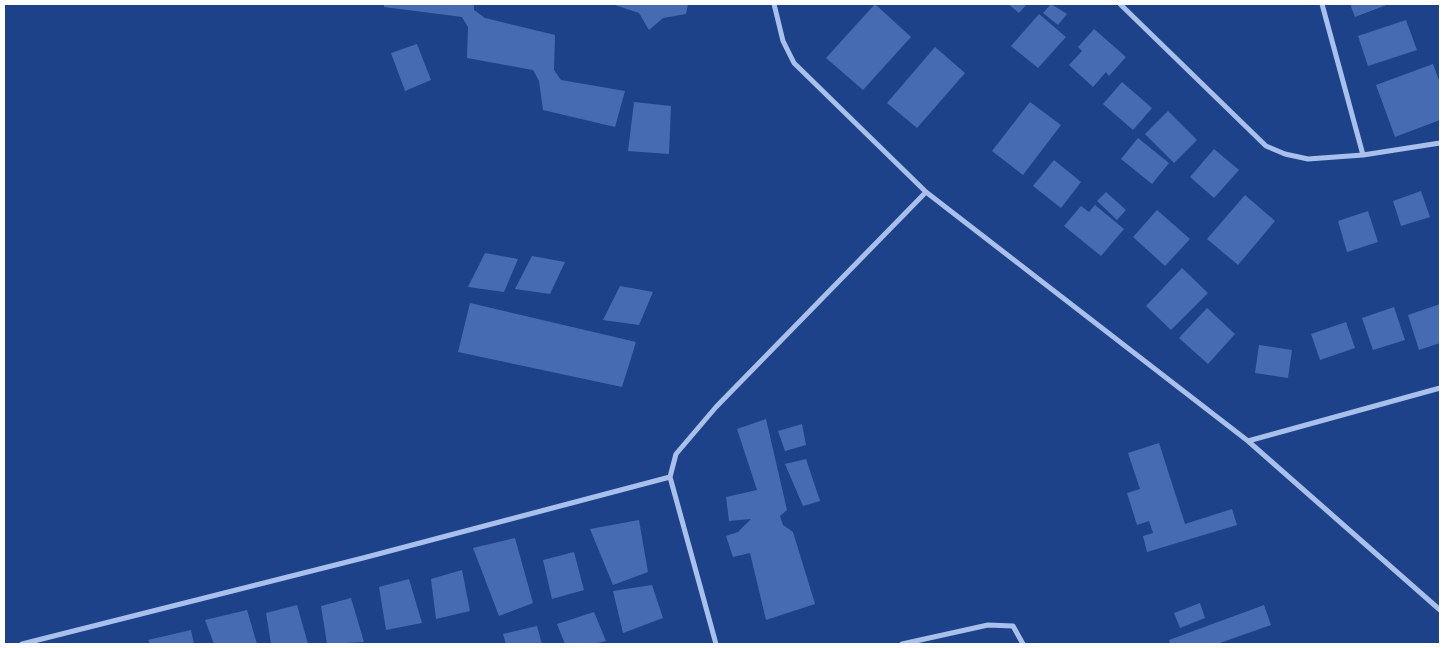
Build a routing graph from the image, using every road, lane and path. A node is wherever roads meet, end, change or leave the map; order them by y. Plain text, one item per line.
1 (774, 4) edge
2 (1120, 4) edge
3 (1322, 4) edge
4 (1440, 143) edge
5 (1363, 155) junction
6 (926, 192) junction
7 (1440, 388) edge
8 (1248, 441) junction
9 (670, 477) junction
10 (1440, 610) edge
11 (22, 644) edge
12 (716, 644) edge
13 (902, 644) edge
14 (1023, 644) edge

1 - 6 street
2 - 5 street
3 - 5 street
4 - 5 street
6 - 8 street
6 - 9 street
7 - 8 street
8 - 10 street
9 - 11 street
9 - 12 street
13 - 14 street

